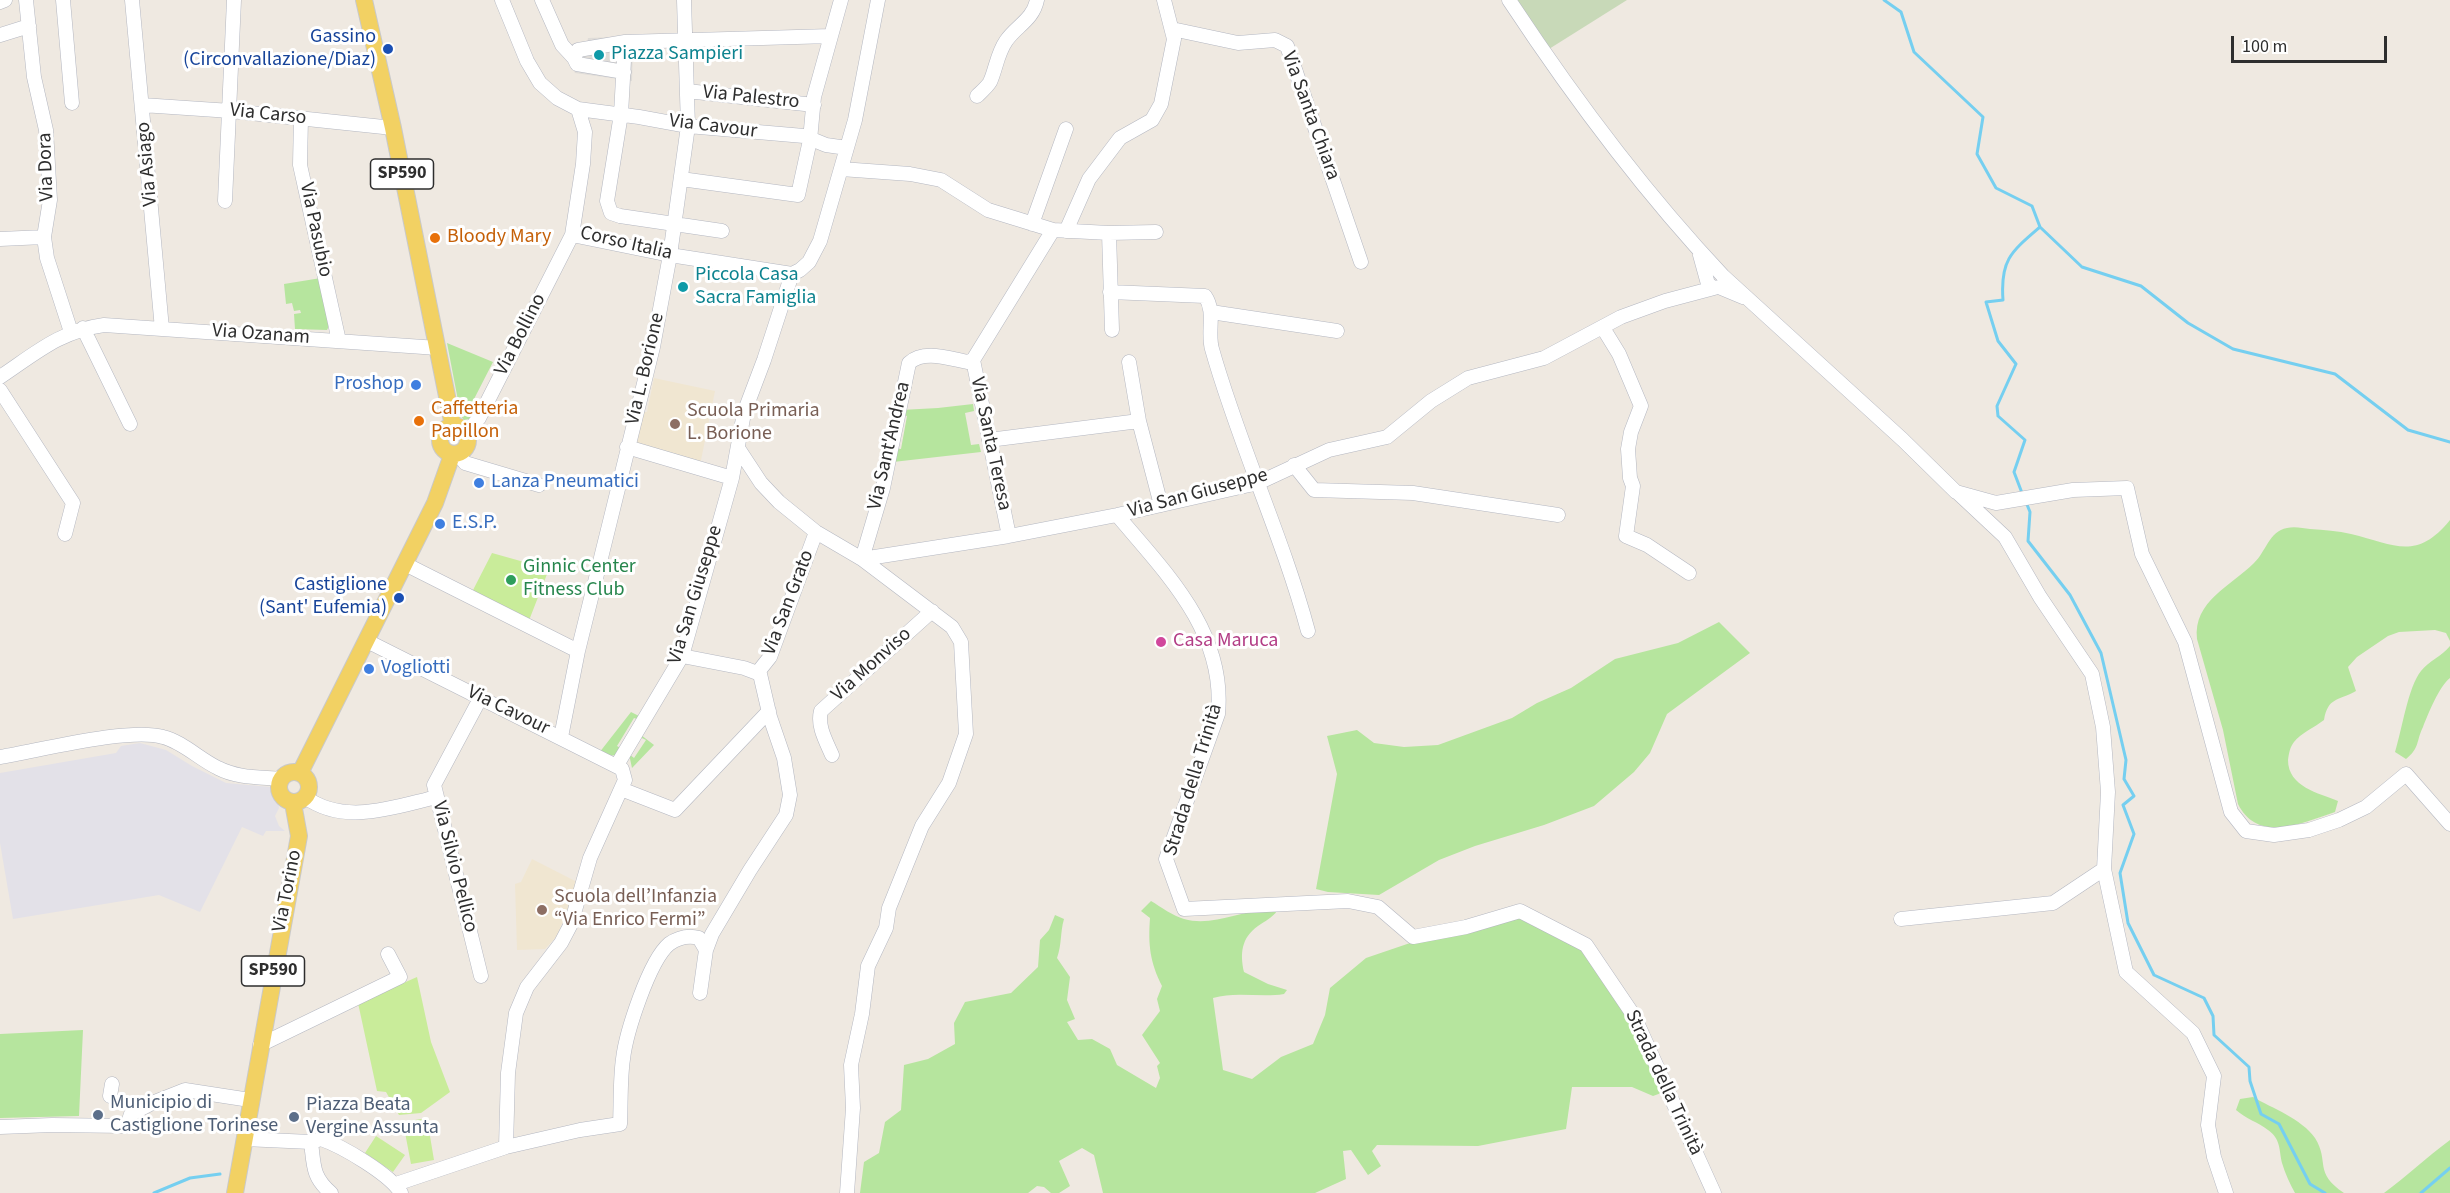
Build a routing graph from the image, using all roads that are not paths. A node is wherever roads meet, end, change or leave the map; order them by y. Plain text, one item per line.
1 (5, 0) edge
2 (26, 0) edge
3 (63, 0) edge
4 (132, 0) edge
5 (234, 0) edge
6 (364, 0) edge
7 (502, 0) edge
8 (542, 0) edge
9 (684, 0) edge
10 (841, 0) edge
11 (878, 0) edge
12 (1037, 0) edge
13 (1164, 0) edge
14 (1509, 0) edge
15 (0, 2) edge
16 (29, 26) junction
17 (1172, 29) junction
18 (0, 35) edge
19 (831, 36) junction
20 (685, 41) junction
21 (625, 42) junction
22 (574, 58) junction
23 (624, 72) junction
24 (687, 91) junction
25 (977, 96) dead end
26 (72, 103) dead end
27 (142, 105) junction
28 (814, 105) junction
29 (578, 109) junction
30 (231, 111) junction
31 (621, 114) junction
32 (301, 118) junction
33 (688, 126) junction
34 (393, 128) junction
35 (1066, 129) dead end
36 (810, 140) junction
37 (847, 148) junction
38 (841, 170) junction
39 (681, 179) junction
40 (225, 201) dead end
41 (1032, 224) junction
42 (674, 225) junction
43 (722, 231) dead end
44 (1059, 231) junction
45 (1156, 232) dead end
46 (1109, 233) junction
47 (572, 235) junction
48 (44, 237) junction
49 (0, 239) edge
50 (670, 255) junction
51 (1361, 262) dead end
52 (792, 274) junction
53 (1715, 280) junction
54 (1110, 292) junction
55 (1211, 312) junction
56 (1603, 327) junction
57 (162, 329) junction
58 (77, 330) junction
59 (1112, 330) dead end
60 (1337, 331) dead end
61 (339, 341) junction
62 (438, 348) junction
63 (973, 360) junction
64 (1129, 362) dead end
65 (0, 377) edge
66 (0, 390) edge
67 (1139, 421) junction
68 (130, 424) dead end
69 (460, 430) junction
70 (989, 440) junction
71 (627, 447) junction
72 (738, 448) junction
73 (455, 454) junction
74 (1294, 465) junction
75 (732, 478) junction
76 (1258, 483) junction
77 (539, 485) dead end
78 (1956, 492) junction
79 (1161, 505) junction
80 (1117, 515) junction
81 (1558, 515) dead end
82 (816, 532) junction
83 (64, 534) dead end
84 (1009, 536) junction
85 (862, 559) junction
86 (405, 564) junction
87 (1689, 573) dead end
88 (932, 611) junction
89 (1308, 631) dead end
90 (367, 641) junction
91 (578, 651) junction
92 (681, 656) junction
93 (758, 672) junction
94 (481, 697) junction
95 (769, 711) junction
96 (561, 737) junction
97 (832, 755) dead end
98 (0, 757) edge
99 (617, 765) junction
100 (300, 773) junction
101 (280, 779) junction
102 (621, 789) junction
103 (437, 797) junction
104 (299, 800) junction
105 (2450, 824) edge
106 (2104, 869) junction
107 (1901, 919) dead end
108 (706, 950) junction
109 (388, 954) dead end
110 (481, 976) dead end
111 (700, 993) dead end
112 (260, 1045) junction
113 (250, 1100) junction
114 (0, 1127) edge
115 (243, 1139) junction
116 (311, 1142) junction
117 (506, 1147) junction
118 (399, 1189) edge
119 (235, 1193) edge
120 (331, 1193) edge
121 (847, 1193) edge
122 (1714, 1193) edge
123 (2226, 1193) edge

1 - 15 street
2 - 16 street, Via Dora
3 - 26 street
4 - 27 street, Via Asiago
5 - 30 street
6 - 34 main road, SP590
7 - 29 street
8 - 22 street
9 - 20 street, Via L. Borione
10 - 19 street
11 - 37 street
12 - 25 street
13 - 17 street, Via Santa Teresa
14 - 53 street
16 - 18 street
16 - 48 street, Via Dora
17 - 44 street, Via Santa Teresa
17 - 51 street, Via Santa Chiara
19 - 20 street
19 - 28 street
20 - 21 street
20 - 24 street, Via L. Borione
21 - 22 street
21 - 23 street
22 - 23 street
23 - 31 street
24 - 28 street, Via Palestro
24 - 33 street, Via L. Borione
27 - 30 street, Via Carso
27 - 57 street, Via Asiago
28 - 36 street
29 - 31 street, Via Cavour
29 - 47 street, Corso Italia
30 - 32 street, Via Carso
30 - 40 street
31 - 33 street, Via Cavour
31 - 42 street
32 - 34 street, Via Carso
32 - 61 street, Via Pasubio
33 - 36 street, Via Cavour
33 - 39 street, Via L. Borione
34 - 62 main road, SP590
35 - 41 street
36 - 37 street, Via Cavour
36 - 39 street
37 - 38 street
38 - 41 street
38 - 52 street
39 - 42 street, Via L. Borione
41 - 44 street
42 - 43 street
42 - 50 street, Via L. Borione
44 - 46 street
44 - 63 street, Via Santa Teresa
45 - 46 street
46 - 54 street
47 - 50 street, Corso Italia
47 - 69 street, Via Bollino
48 - 49 street
48 - 58 street, Via Dora
50 - 52 street, Corso Italia
50 - 71 street, Via L. Borione
52 - 72 street, Via San Giuseppe
53 - 56 street, Via San Giuseppe
53 - 78 street
54 - 55 street
54 - 59 street
55 - 60 street
55 - 76 street
56 - 74 street, Via San Giuseppe
56 - 87 street
57 - 58 street, Via Ozanam
57 - 61 street, Via Ozanam
58 - 65 street, Via Ozanam
58 - 68 street
61 - 62 street, Via Ozanam
62 - 69 main road, SP590
63 - 70 street, Via Santa Teresa
63 - 85 street, Via Sant'Andrea
64 - 67 street
66 - 83 street
67 - 70 street
67 - 79 street
69 - 73 main road
69 - 73 main road
70 - 84 street, Via Santa Teresa
71 - 75 street
71 - 91 street, Via L. Borione
72 - 75 street, Via San Giuseppe
72 - 82 street
73 - 77 street
73 - 86 main road
74 - 76 street, Via San Giuseppe
74 - 81 street
75 - 92 street, Via San Giuseppe
76 - 79 street, Via San Giuseppe
76 - 89 street
78 - 105 street
78 - 106 street
79 - 80 street, Via San Giuseppe
80 - 84 street, Via San Giuseppe
80 - 122 street, Strada della Trinità
82 - 85 street
82 - 93 street, Via San Grato
84 - 85 street, Via San Giuseppe
85 - 88 street
86 - 90 main road
86 - 91 street
88 - 97 street, Via Monviso
88 - 121 street
90 - 94 street, Via Cavour
90 - 100 main road
91 - 96 street, Via L. Borione
92 - 93 street
92 - 99 street, Via San Giuseppe
93 - 95 street
94 - 96 street, Via Cavour
94 - 103 street, Via Silvio Pellico
95 - 102 street
95 - 108 street
96 - 99 street, Via Cavour
98 - 101 street
99 - 102 street
100 - 101 main road
100 - 104 main road, SP590
101 - 104 main road, SP590
102 - 117 street
103 - 104 street
103 - 110 street, Via Silvio Pellico
104 - 112 main road, Via Torino / SP590
106 - 107 street
106 - 123 street
108 - 111 street
108 - 117 street
109 - 112 street
112 - 113 main road, Via Torino / SP590
113 - 114 street
113 - 115 main road, Via Torino / SP590
115 - 116 street
115 - 119 main road, Via Torino / SP590
116 - 118 street
116 - 120 street
117 - 118 street

